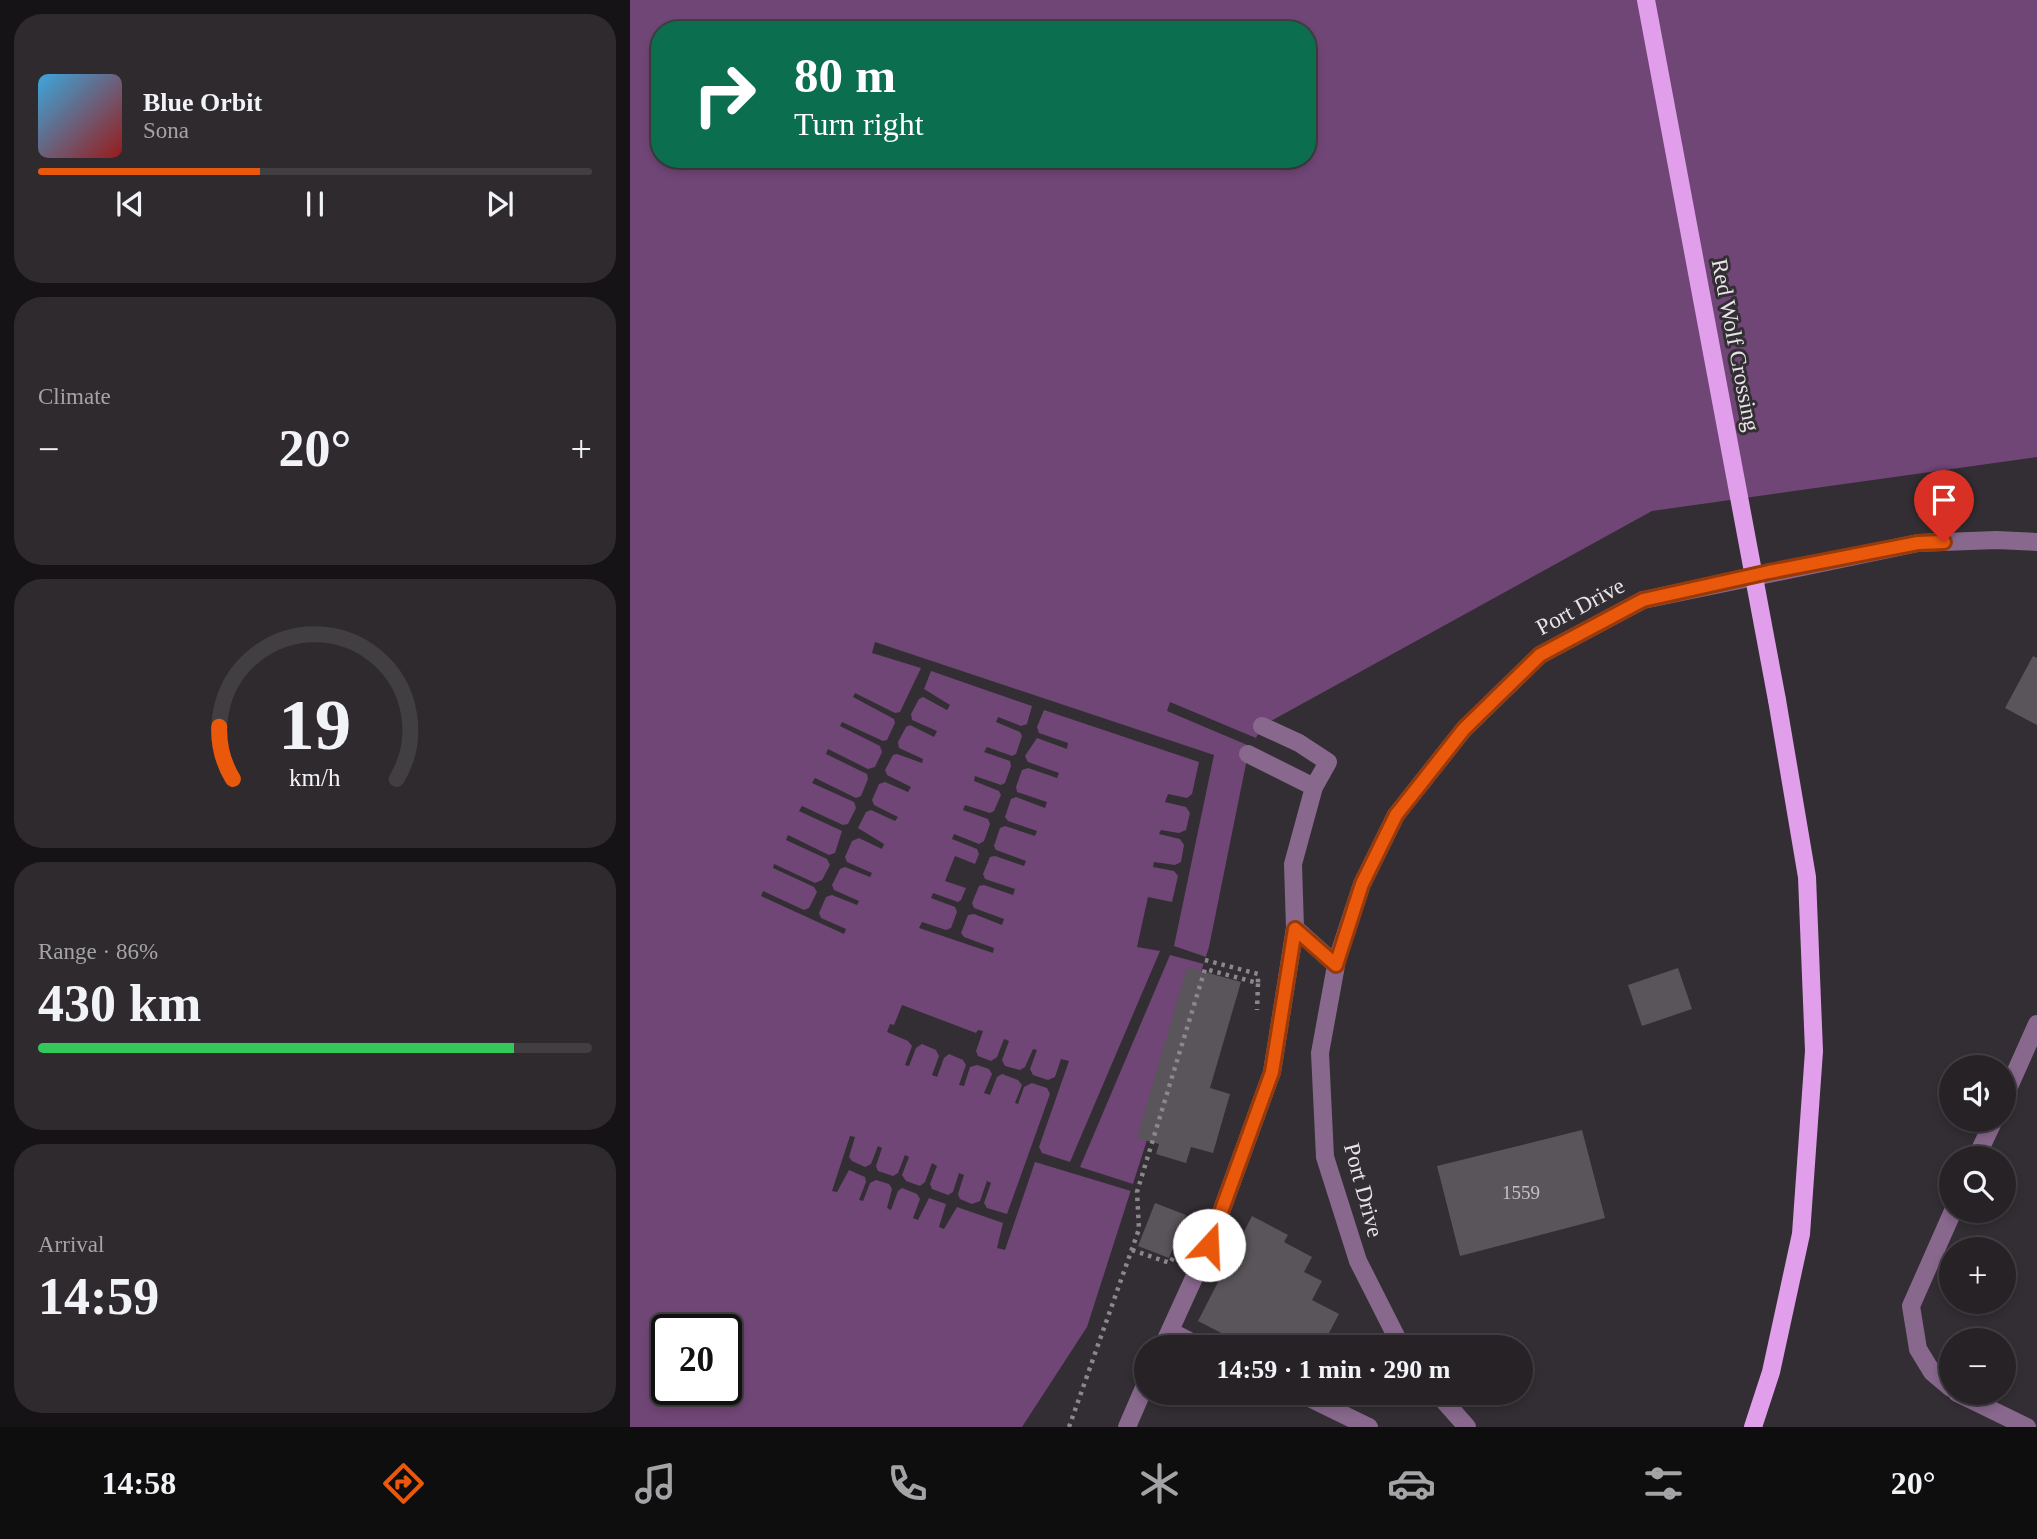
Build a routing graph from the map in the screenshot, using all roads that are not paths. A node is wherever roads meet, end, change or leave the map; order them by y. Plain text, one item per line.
1 (1646, 0) edge
2 (2037, 542) edge
3 (1262, 726) dead end
4 (1248, 754) dead end
5 (1314, 787) junction
6 (1295, 929) junction
7 (1336, 965) junction
8 (2037, 1024) edge
9 (2016, 1071) edge
10 (1948, 1223) edge
11 (1168, 1335) edge
12 (1395, 1335) edge
13 (1939, 1379) edge
14 (1138, 1405) edge
15 (1323, 1405) edge
16 (1447, 1405) edge
17 (1982, 1405) edge
18 (1131, 1426) edge
19 (1369, 1427) edge
20 (1466, 1427) edge
21 (1753, 1427) edge
22 (2027, 1427) edge

1 - 21 main road, Red Wolf Crossing, bridge
2 - 7 street, Port Drive
3 - 5 street
4 - 5 street
5 - 6 street
6 - 7 street
6 - 11 street
7 - 12 street, Port Drive
8 - 9 street
10 - 13 street
14 - 18 street
15 - 19 street
16 - 20 street
17 - 22 street

